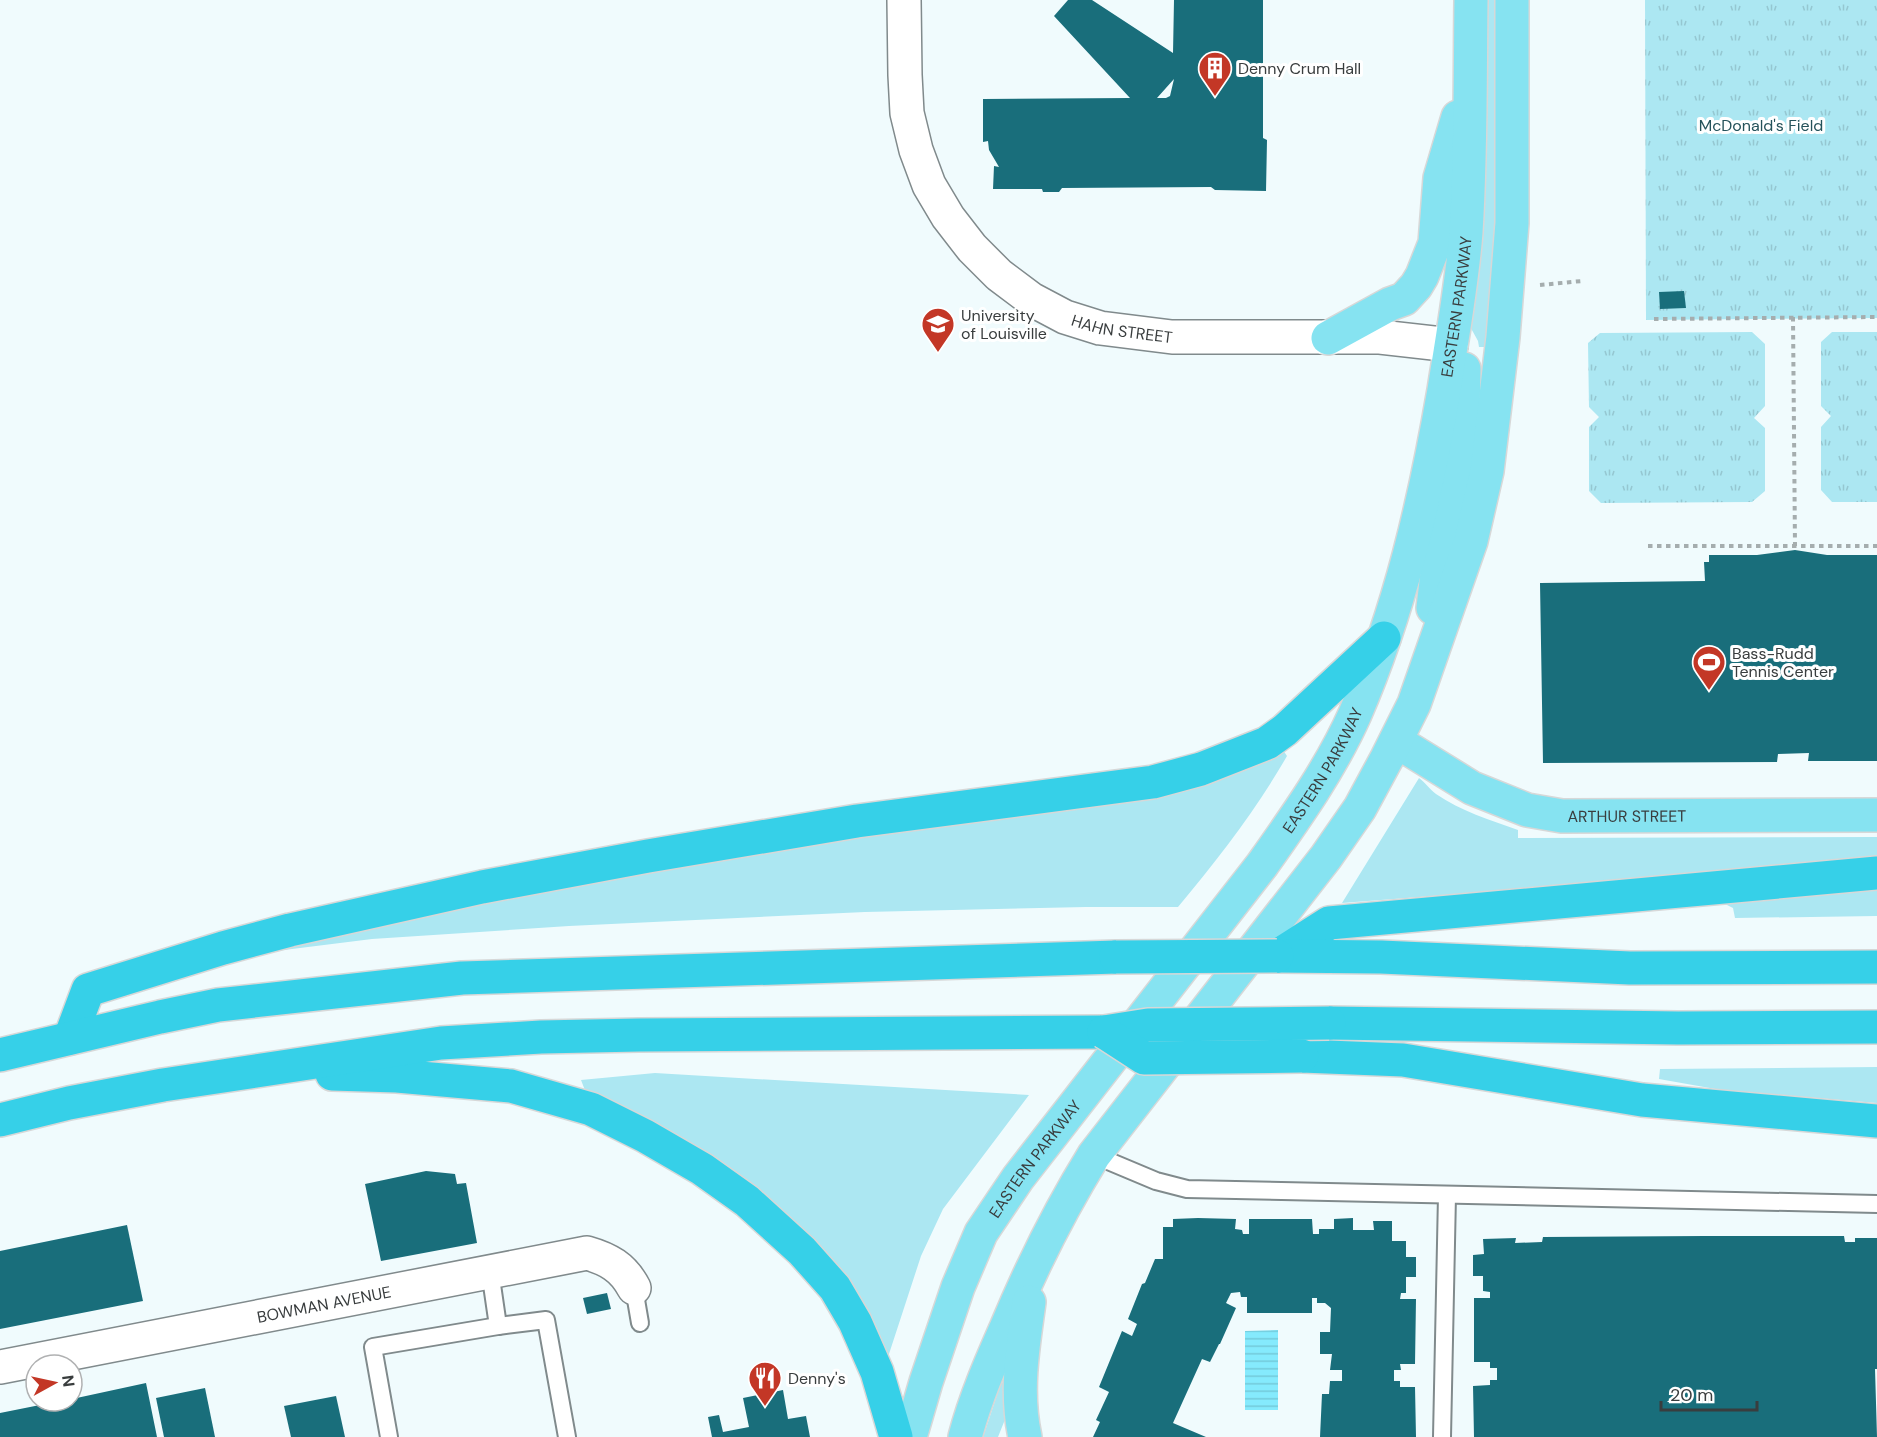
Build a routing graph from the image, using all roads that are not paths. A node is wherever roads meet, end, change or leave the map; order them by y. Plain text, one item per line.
1 (904, 0) edge
2 (1471, 0) edge
3 (1512, 0) edge
4 (1470, 78) junction
5 (1328, 338) junction
6 (1451, 345) junction
7 (1384, 639) junction
8 (1424, 675) junction
9 (1395, 741) junction
10 (1877, 815) edge
11 (1877, 873) edge
12 (1276, 956) junction
13 (1877, 967) edge
14 (1877, 1027) edge
15 (1104, 1032) junction
16 (70, 1038) junction
17 (0, 1054) edge
18 (246, 1072) junction
19 (0, 1120) edge
20 (1877, 1121) edge
21 (1094, 1155) junction
22 (1448, 1195) junction
23 (1877, 1204) edge
24 (1035, 1260) junction
25 (490, 1271) junction
26 (634, 1288) joint
27 (640, 1323) dead end
28 (498, 1326) junction
29 (0, 1367) edge
30 (389, 1437) edge
31 (567, 1437) edge
32 (896, 1437) edge
33 (910, 1437) edge
34 (965, 1437) edge
35 (1025, 1437) edge
36 (1442, 1437) edge

1 - 5 street, HAHN STREET
2 - 4 main road, EASTERN PARKWAY
3 - 8 main road
4 - 5 main road
4 - 6 main road, EASTERN PARKWAY
5 - 6 street, HAHN STREET
6 - 7 main road, EASTERN PARKWAY
6 - 8 main road
7 - 16 highway
7 - 33 main road, EASTERN PARKWAY
8 - 9 main road
9 - 10 main road, ARTHUR STREET
9 - 21 main road
11 - 12 highway
12 - 13 highway
12 - 16 highway, bridge
14 - 15 highway, bridge
15 - 18 highway
15 - 20 highway, bridge
16 - 17 highway
18 - 19 highway
18 - 32 highway
21 - 22 lane
21 - 24 main road
22 - 23 lane
22 - 36 lane
24 - 34 main road
24 - 35 main road
25 - 26 street, BOWMAN AVENUE
25 - 28 lane
25 - 29 street, BOWMAN AVENUE
26 - 27 lane
28 - 30 lane
28 - 31 lane

